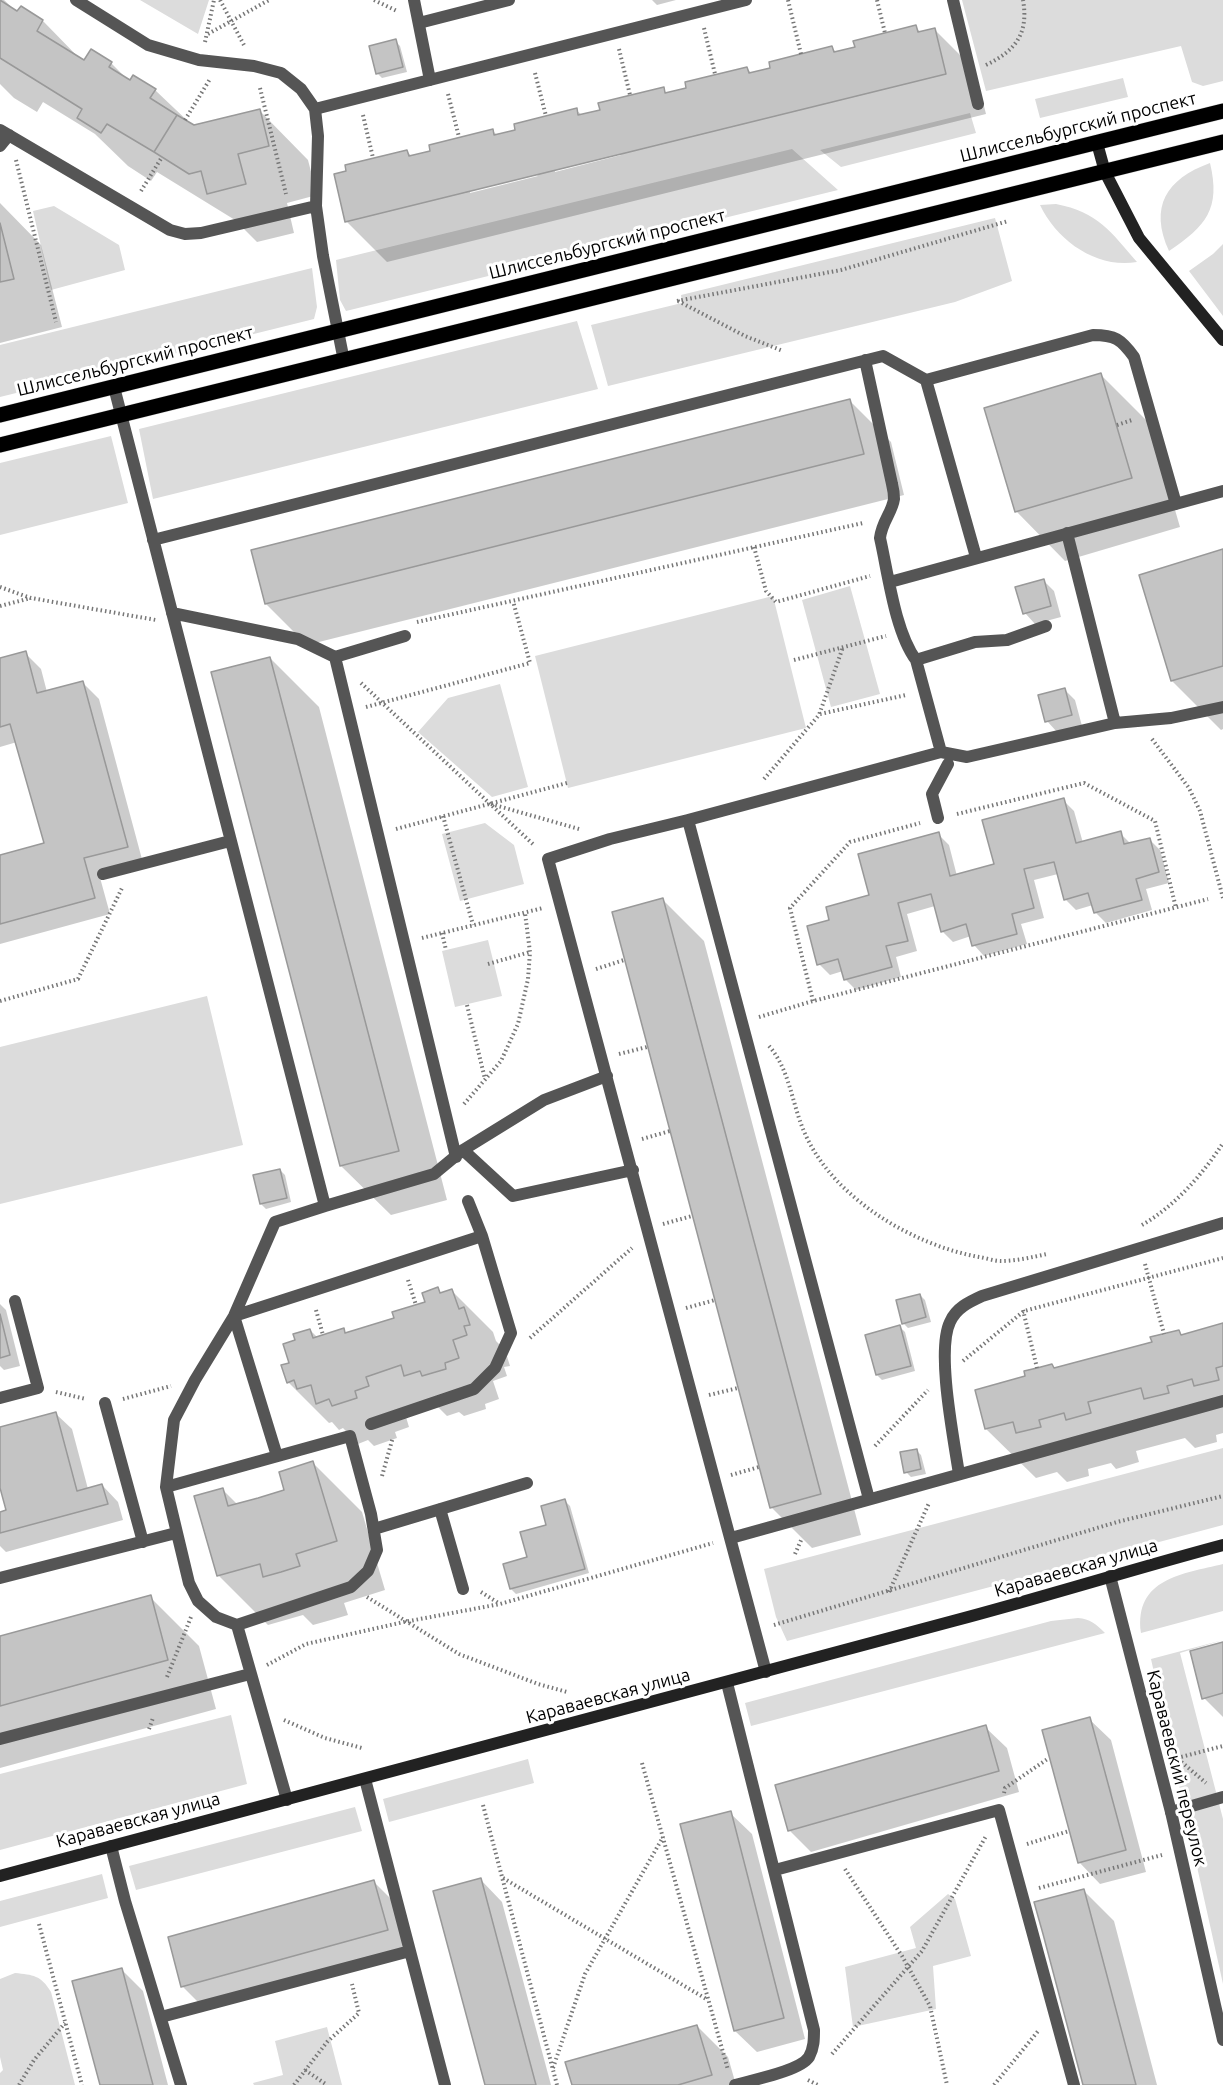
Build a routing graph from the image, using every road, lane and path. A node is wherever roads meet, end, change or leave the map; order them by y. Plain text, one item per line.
1 (76, 0) edge
2 (214, 0) edge
3 (220, 0) edge
4 (269, 0) edge
5 (414, 0) edge
6 (509, 0) edge
7 (788, 0) edge
8 (877, 0) edge
9 (953, 0) edge
10 (1023, 0) edge
11 (740, 1) edge
12 (699, 11) junction
13 (231, 21) junction
14 (419, 23) junction
15 (615, 33) junction
16 (885, 33) dead end
17 (208, 34) junction
18 (530, 54) junction
19 (801, 54) dead end
20 (199, 60) junction
21 (220, 62) junction
22 (254, 66) junction
23 (971, 73) junction
24 (715, 74) dead end
25 (443, 76) junction
26 (430, 80) junction
27 (630, 95) dead end
28 (359, 98) junction
29 (978, 104) dead end
30 (315, 109) junction
31 (1223, 111) edge
32 (546, 116) dead end
33 (185, 120) dead end
34 (5, 133) edge
35 (459, 137) dead end
36 (1223, 142) edge
37 (1097, 143) junction
38 (0, 146) edge
39 (162, 157) dead end
40 (373, 158) dead end
41 (1105, 172) junction
42 (316, 206) junction
43 (132, 207) junction
44 (290, 212) junction
45 (1008, 221) dead end
46 (56, 322) dead end
47 (337, 331) junction
48 (1223, 340) edge
49 (783, 351) dead end
50 (865, 360) junction
51 (344, 361) junction
52 (926, 380) junction
53 (114, 387) junction
54 (0, 415) edge
55 (121, 415) junction
56 (1126, 422) dead end
57 (1117, 425) dead end
58 (0, 446) edge
59 (1223, 491) edge
60 (1176, 504) junction
61 (882, 525) junction
62 (1067, 533) junction
63 (153, 540) junction
64 (753, 547) junction
65 (976, 557) junction
66 (889, 576) junction
67 (0, 587) edge
68 (32, 598) junction
69 (513, 601) junction
70 (0, 606) edge
71 (173, 618) junction
72 (1046, 626) dead end
73 (901, 632) junction
74 (405, 636) joint
75 (843, 647) junction
76 (335, 657) junction
77 (794, 660) dead end
78 (916, 660) junction
79 (924, 691) junction
80 (381, 703) junction
81 (1223, 707) edge
82 (348, 712) junction
83 (819, 715) junction
84 (1140, 720) junction
85 (1115, 723) junction
86 (941, 752) junction
87 (948, 764) dead end
88 (567, 783) dead end
89 (490, 804) junction
90 (747, 804) junction
91 (443, 816) junction
92 (938, 819) junction
93 (688, 820) junction
94 (377, 833) junction
95 (610, 839) junction
96 (231, 841) junction
97 (549, 859) junction
98 (132, 867) junction
99 (103, 874) dead end
100 (1223, 898) edge
101 (1208, 899) dead end
102 (561, 903) junction
103 (1176, 908) junction
104 (525, 913) junction
105 (473, 925) junction
106 (442, 933) junction
107 (404, 942) junction
108 (446, 950) dead end
109 (530, 952) junction
110 (624, 960) dead end
111 (488, 964) dead end
112 (580, 974) junction
113 (0, 1001) edge
114 (813, 1001) junction
115 (467, 1005) dead end
116 (742, 1024) junction
117 (647, 1047) dead end
118 (603, 1059) junction
119 (608, 1076) junction
120 (485, 1079) junction
121 (447, 1123) junction
122 (670, 1131) dead end
123 (626, 1143) junction
124 (1223, 1143) edge
125 (459, 1154) junction
126 (633, 1170) junction
127 (468, 1201) dead end
128 (325, 1206) junction
129 (692, 1216) dead end
130 (1223, 1223) edge
131 (648, 1229) junction
132 (1135, 1230) dead end
133 (482, 1236) junction
134 (1140, 1248) junction
135 (1052, 1253) dead end
136 (1223, 1258) edge
137 (402, 1261) junction
138 (1149, 1278) junction
139 (1018, 1285) junction
140 (310, 1291) junction
141 (715, 1300) dead end
142 (15, 1301) dead end
143 (416, 1305) dead end
144 (1024, 1311) junction
145 (670, 1312) junction
146 (234, 1316) junction
147 (1164, 1334) dead end
148 (323, 1335) dead end
149 (527, 1341) dead end
150 (1037, 1368) dead end
151 (946, 1375) junction
152 (738, 1388) dead end
153 (0, 1398) edge
154 (694, 1400) junction
155 (1223, 1401) edge
156 (105, 1403) dead end
157 (399, 1414) junction
158 (371, 1424) dead end
159 (277, 1456) junction
160 (859, 1463) junction
161 (759, 1467) dead end
162 (959, 1474) junction
163 (715, 1479) junction
164 (940, 1479) junction
165 (527, 1483) dead end
166 (166, 1487) junction
167 (1223, 1496) edge
168 (869, 1499) junction
169 (440, 1509) junction
170 (371, 1514) junction
171 (374, 1529) junction
172 (176, 1533) junction
173 (730, 1538) junction
174 (143, 1542) junction
175 (1223, 1545) edge
176 (1110, 1576) junction
177 (0, 1578) edge
178 (351, 1587) junction
179 (463, 1589) dead end
180 (888, 1592) junction
181 (198, 1601) junction
182 (404, 1622) junction
183 (237, 1625) junction
184 (774, 1625) dead end
185 (766, 1672) junction
186 (250, 1674) junction
187 (727, 1683) junction
188 (567, 1692) dead end
189 (160, 1697) junction
190 (258, 1701) junction
191 (149, 1729) dead end
192 (0, 1739) edge
193 (1223, 1746) edge
194 (362, 1748) dead end
195 (1049, 1758) dead end
196 (642, 1763) dead end
197 (365, 1779) junction
198 (1223, 1798) edge
199 (287, 1800) junction
200 (483, 1805) dead end
201 (999, 1810) junction
202 (1171, 1812) junction
203 (1069, 1831) dead end
204 (663, 1838) junction
205 (111, 1846) junction
206 (1010, 1849) junction
207 (1180, 1850) junction
208 (835, 1854) junction
209 (775, 1870) junction
210 (0, 1876) edge
211 (502, 1877) junction
212 (1022, 1893) junction
213 (39, 1924) dead end
214 (605, 1939) junction
215 (410, 1952) junction
216 (908, 1967) junction
217 (348, 1968) junction
218 (708, 2000) junction
219 (1054, 2011) junction
220 (161, 2017) junction
221 (66, 2023) junction
222 (1222, 2033) edge
223 (829, 2057) dead end
224 (553, 2069) junction
225 (305, 2070) junction
226 (813, 2073) dead end
227 (806, 2079) dead end
228 (732, 2080) edge
229 (19, 2085) edge
230 (82, 2085) edge
231 (181, 2085) edge
232 (294, 2085) edge
233 (327, 2085) edge
234 (445, 2085) edge
235 (557, 2085) edge
236 (947, 2085) edge
237 (994, 2085) edge
238 (1074, 2085) edge

1 - 20 street
2 - 17 path
3 - 13 path
4 - 13 path
5 - 14 street
6 - 14 street
7 - 19 path
8 - 16 path
9 - 23 street
10 - 23 path
11 - 12 street
12 - 15 street
12 - 24 path
13 - 17 path
13 - 22 path
14 - 26 street
15 - 18 street
15 - 27 path
17 - 20 path
18 - 25 street
18 - 32 path
20 - 21 street
21 - 22 street
21 - 33 path
22 - 30 street
22 - 44 path
23 - 29 street
25 - 26 street
25 - 35 path
26 - 28 street
28 - 30 street
28 - 40 path
30 - 42 street
31 - 37 main road, Шлиссельбургский проспект
34 - 38 street
34 - 43 street
34 - 46 path
36 - 41 main road
37 - 41 street
37 - 47 main road, Шлиссельбургский проспект
39 - 43 path
41 - 48 street
41 - 51 main road
42 - 44 street
42 - 47 street
43 - 44 street
45 - 49 path
47 - 51 street
47 - 53 main road, Шлиссельбургский проспект
50 - 52 street
50 - 61 street
50 - 63 street
51 - 55 main road
52 - 60 street
52 - 65 street
53 - 54 main road, Шлиссельбургский проспект
53 - 55 street
55 - 58 main road
55 - 63 street
56 - 57 path
59 - 60 street
60 - 62 street
61 - 64 path
61 - 66 street
62 - 65 street
62 - 85 street
63 - 71 street
64 - 66 path
64 - 69 path
65 - 66 street
66 - 73 street
67 - 68 path
68 - 70 path
68 - 71 path
69 - 74 path
69 - 80 path
71 - 76 street
71 - 96 street
72 - 78 street
73 - 75 path
73 - 78 street
74 - 76 street
75 - 77 path
75 - 83 path
76 - 80 path
76 - 82 street
78 - 79 street
79 - 83 path
79 - 86 street
80 - 82 path
80 - 89 path
81 - 84 street
82 - 94 street
83 - 90 path
84 - 85 street
84 - 100 path
85 - 86 street
86 - 90 street
87 - 92 street
88 - 89 path
89 - 91 path
89 - 95 path
89 - 97 path
90 - 93 street
91 - 94 path
91 - 105 path
92 - 103 path
92 - 114 path
93 - 95 street
93 - 116 street
94 - 107 street
95 - 97 street
96 - 98 street
96 - 128 street
97 - 102 street
98 - 99 street
98 - 113 path
101 - 103 path
102 - 104 path
102 - 112 street
103 - 114 path
104 - 105 path
104 - 109 path
105 - 106 path
106 - 107 path
106 - 108 path
107 - 121 street
109 - 111 path
109 - 120 path
110 - 112 path
112 - 118 street
114 - 116 path
115 - 120 path
116 - 135 path
116 - 160 street
117 - 118 path
118 - 119 street
119 - 123 street
119 - 125 street
120 - 121 path
121 - 125 street
122 - 123 path
123 - 126 street
124 - 132 path
125 - 126 street
125 - 128 street
126 - 131 street
127 - 133 street
128 - 146 street
129 - 131 path
130 - 134 street
131 - 145 street
131 - 149 path
133 - 137 street
133 - 157 street
134 - 138 path
134 - 139 street
136 - 138 path
137 - 140 street
137 - 143 path
138 - 144 path
138 - 147 path
139 - 144 path
139 - 151 street
140 - 146 street
140 - 148 path
141 - 145 path
142 - 153 street
144 - 150 path
144 - 151 path
145 - 154 street
146 - 159 street
146 - 166 street
151 - 160 path
151 - 162 street
152 - 154 path
154 - 163 street
155 - 162 street
156 - 174 street
157 - 158 street
157 - 170 path
159 - 166 street
159 - 170 street
160 - 168 street
161 - 163 path
162 - 164 street
163 - 173 street
164 - 168 street
164 - 180 path
165 - 169 street
166 - 172 street
167 - 180 path
168 - 173 street
169 - 171 street
169 - 179 street
170 - 171 street
171 - 178 street
172 - 174 street
172 - 181 street
173 - 182 path
173 - 185 street
174 - 177 street
175 - 176 street, Караваевская улица
176 - 185 street, Караваевская улица
176 - 202 street, Караваевский переулок
178 - 182 path
178 - 183 street
180 - 184 path
181 - 183 street
181 - 189 path
182 - 186 path
182 - 188 path
183 - 186 street
185 - 187 street, Караваевская улица
186 - 189 street
186 - 190 street
187 - 197 street, Караваевская улица
187 - 209 street
189 - 191 path
189 - 192 street
190 - 194 path
190 - 199 street
193 - 198 path
195 - 201 path
196 - 204 path
197 - 199 street, Караваевская улица
197 - 215 street
198 - 202 street
199 - 205 street, Караваевская улица
200 - 211 path
201 - 206 street
201 - 208 street
201 - 216 path
202 - 207 street, Караваевский переулок
203 - 206 path
204 - 214 path
204 - 218 path
205 - 210 street, Караваевская улица
205 - 220 street
206 - 212 street
207 - 212 path
207 - 222 street, Караваевский переулок
208 - 209 street
208 - 216 path
209 - 228 street
211 - 214 path
211 - 224 path
212 - 219 street
213 - 221 path
214 - 218 path
214 - 224 path
215 - 217 street
215 - 234 street
216 - 223 path
216 - 236 path
217 - 220 street
217 - 225 path
218 - 228 path
219 - 237 path
219 - 238 street
220 - 231 street
221 - 229 path
221 - 230 path
224 - 235 path
225 - 232 path
225 - 233 path
226 - 227 path

